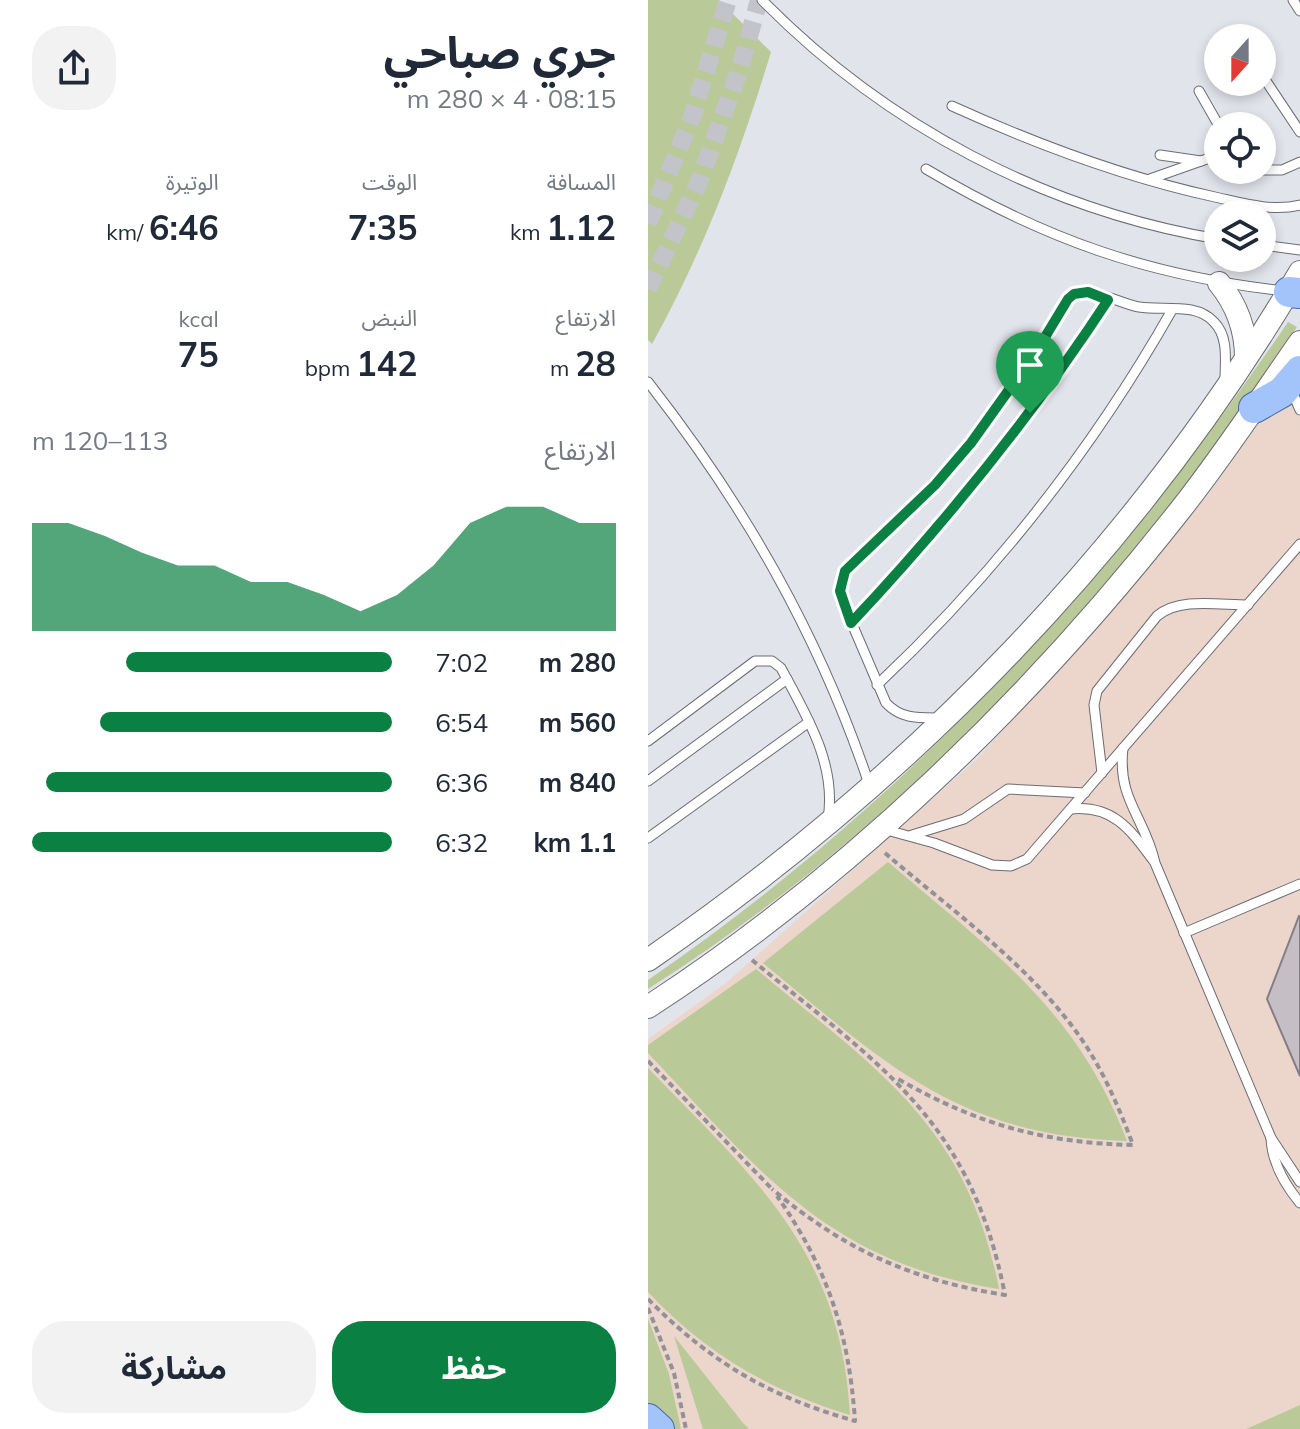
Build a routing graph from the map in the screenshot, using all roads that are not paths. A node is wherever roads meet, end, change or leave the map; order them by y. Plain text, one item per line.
1 (762, 0) edge
2 (1293, 0) edge
3 (1300, 11) edge
4 (1199, 91) dead end
5 (1276, 96) edge
6 (952, 106) dead end
7 (1211, 112) edge
8 (1300, 132) edge
9 (1160, 155) dead end
10 (1204, 161) edge
11 (1204, 161) edge
12 (1300, 162) edge
13 (926, 169) dead end
14 (1276, 170) edge
15 (1149, 180) junction
16 (1300, 205) edge
17 (1204, 236) edge
18 (1276, 247) edge
19 (1300, 250) edge
20 (1219, 283) junction
21 (1296, 286) edge
22 (1108, 300) junction
23 (1172, 310) junction
24 (1300, 342) edge
25 (1246, 358) junction
26 (648, 382) edge
27 (1225, 387) junction
28 (1296, 389) edge
29 (1254, 408) junction
30 (1300, 544) edge
31 (1248, 605) junction
32 (851, 623) junction
33 (787, 679) junction
34 (877, 685) junction
35 (945, 718) junction
36 (809, 722) junction
37 (648, 741) edge
38 (1123, 748) junction
39 (1102, 773) junction
40 (648, 781) edge
41 (870, 787) junction
42 (1085, 793) junction
43 (1071, 809) junction
44 (828, 823) junction
45 (879, 828) junction
46 (908, 836) junction
47 (648, 838) edge
48 (1155, 863) junction
49 (1300, 884) edge
50 (1184, 933) junction
51 (649, 957) edge
52 (648, 1007) edge
53 (1271, 1138) junction
54 (1300, 1182) edge
55 (1300, 1203) edge
56 (648, 1419) edge
57 (659, 1429) edge

1 - 17 lane
2 - 3 lane
4 - 7 lane
5 - 8 lane
6 - 15 lane
9 - 11 lane
10 - 15 lane
12 - 14 lane
13 - 20 lane
15 - 16 lane
18 - 19 lane
20 - 21 lane
20 - 25 street
21 - 25 street
22 - 23 lane
22 - 32 lane
22 - 32 lane
23 - 27 lane
23 - 34 lane
24 - 29 street
25 - 27 street
26 - 41 lane
27 - 35 street
28 - 29 main road
29 - 45 street
30 - 31 lane
31 - 38 lane
31 - 39 lane
32 - 34 lane
33 - 36 lane
33 - 37 lane
33 - 40 lane
34 - 35 lane
35 - 41 street
36 - 44 lane
36 - 47 lane
38 - 39 lane
38 - 48 lane
39 - 42 lane
41 - 44 street
42 - 43 lane
42 - 46 lane
43 - 46 lane
43 - 48 lane
44 - 51 street
45 - 46 lane
45 - 52 street
48 - 50 lane
49 - 50 lane
50 - 53 lane
53 - 54 lane
53 - 55 lane
56 - 57 main road

